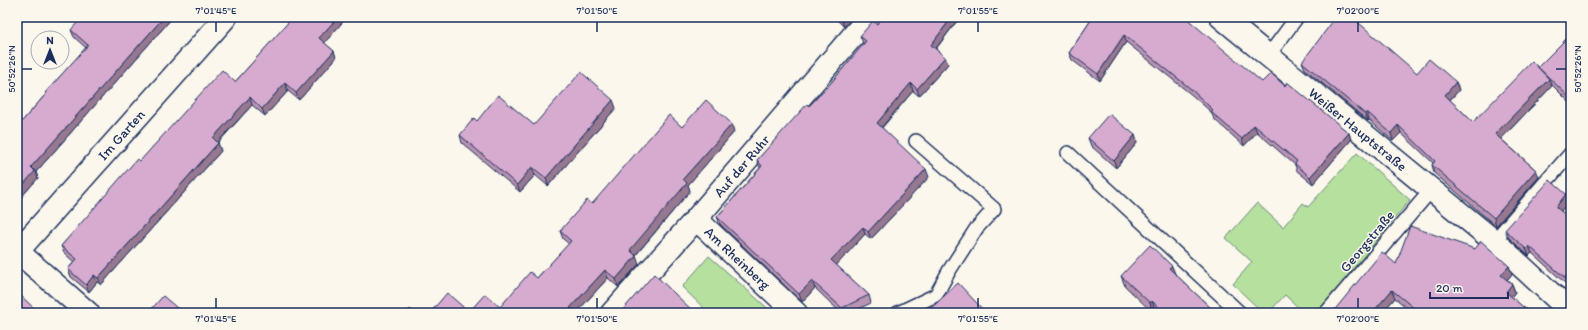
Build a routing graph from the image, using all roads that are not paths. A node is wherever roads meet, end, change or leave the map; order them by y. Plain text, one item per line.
1 (226, 17) edge
2 (869, 17) edge
3 (1221, 17) edge
4 (1297, 17) edge
5 (1268, 56) junction
6 (916, 141) dead end
7 (1068, 153) dead end
8 (1571, 153) edge
9 (1432, 189) junction
10 (696, 220) junction
11 (1494, 241) junction
12 (17, 252) edge
13 (1571, 312) edge
14 (88, 313) edge
15 (612, 313) edge
16 (796, 313) edge
17 (898, 313) edge
18 (1240, 313) edge
19 (1326, 313) edge

1 - 12 street, Im Garten
2 - 10 street, Auf der Ruhr
3 - 5 street, Weißer Hauptstraße
4 - 5 lane
5 - 9 street, Weißer Hauptstraße
6 - 17 lane
7 - 18 lane
8 - 11 lane
9 - 11 street, Weißer Hauptstraße
9 - 19 lane, Georgstraße
10 - 15 street, Auf der Ruhr
10 - 16 street, Am Rheinberg
11 - 13 street, Weißer Hauptstraße
12 - 14 street

